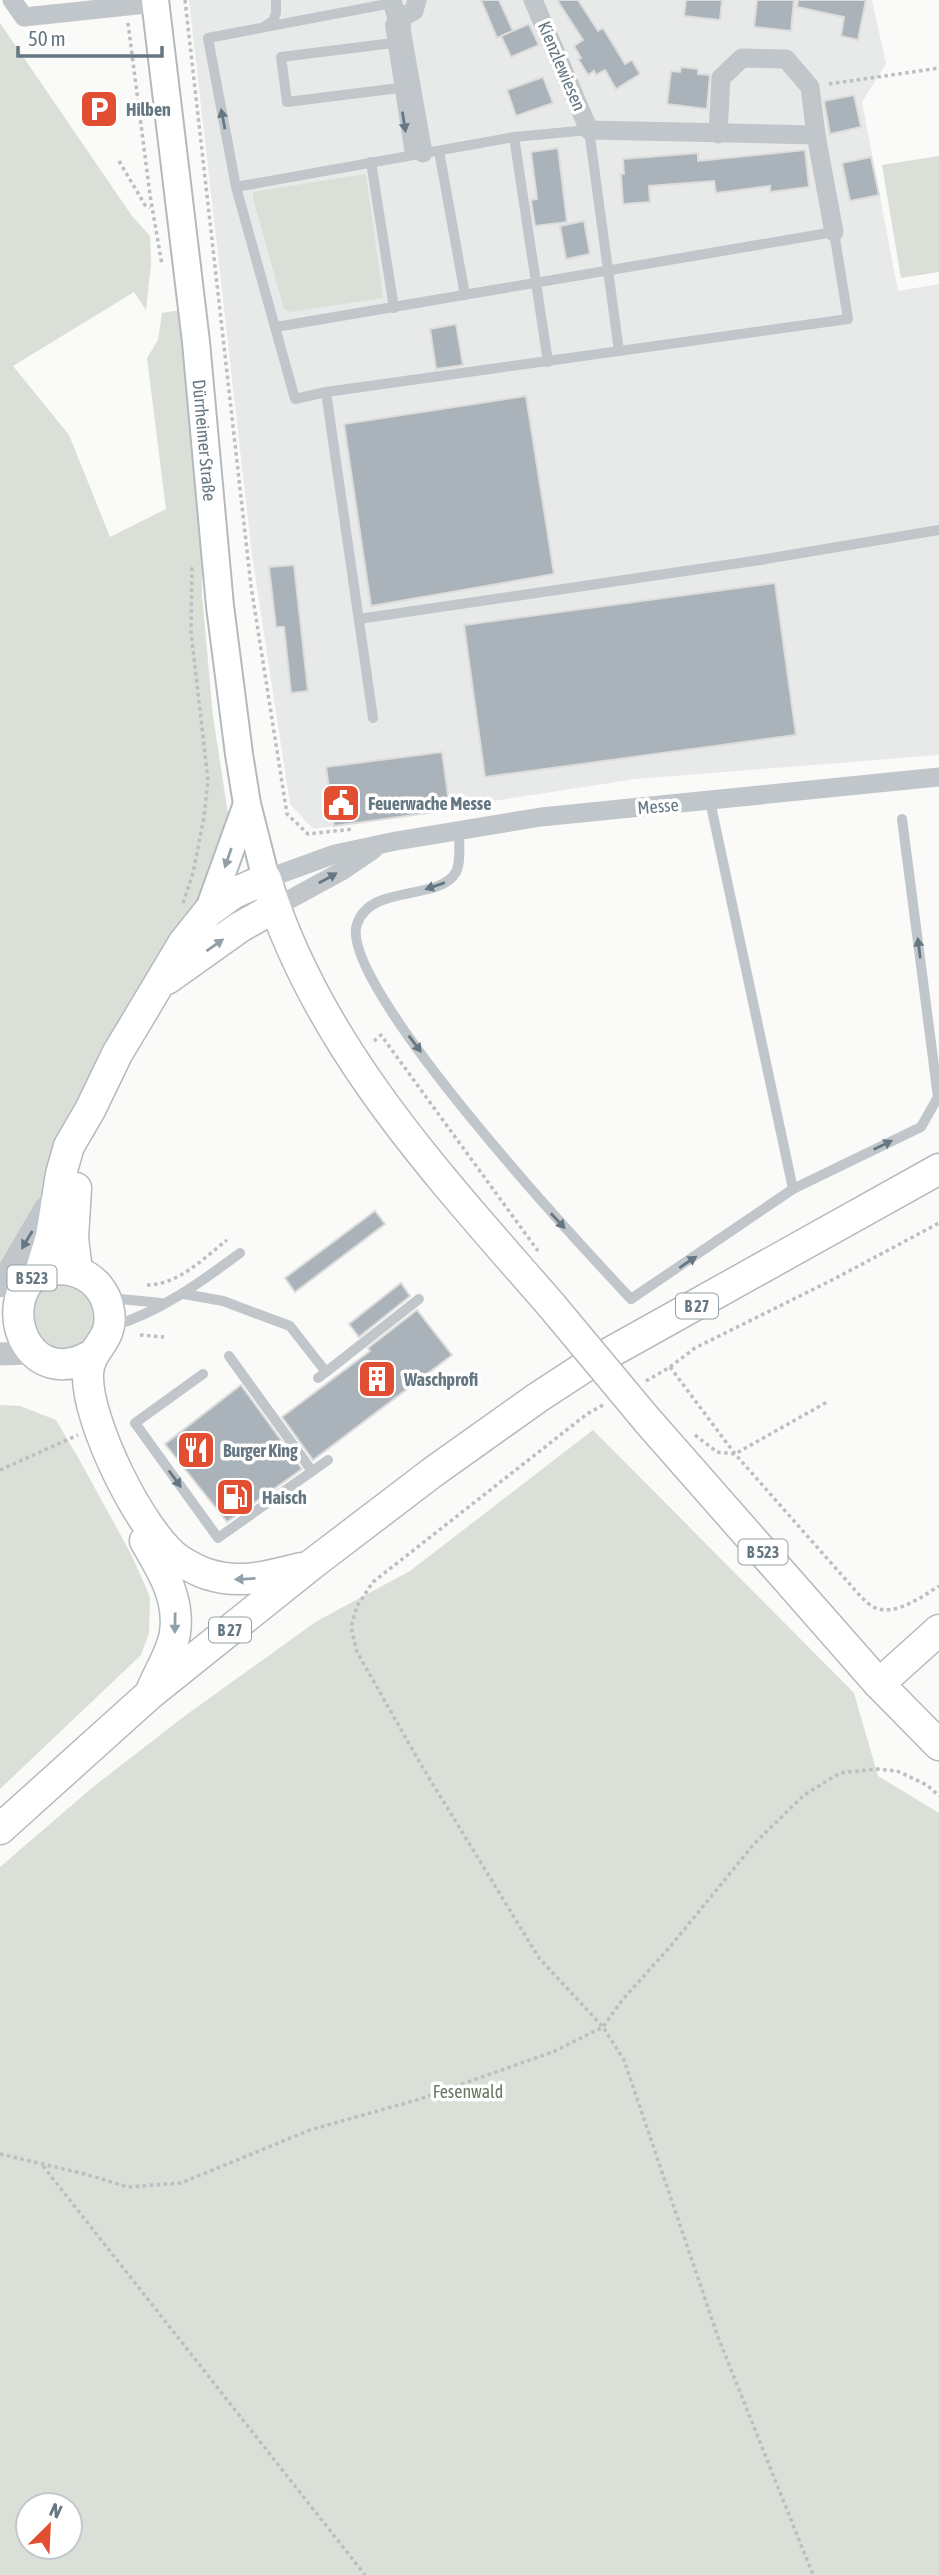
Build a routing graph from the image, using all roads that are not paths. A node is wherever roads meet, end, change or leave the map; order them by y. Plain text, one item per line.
1 (12, 0) edge
2 (278, 0) edge
3 (417, 0) edge
4 (533, 0) edge
5 (155, 2) edge
6 (394, 11) edge
7 (289, 23) junction
8 (262, 27) junction
9 (393, 43) junction
10 (399, 88) junction
11 (589, 130) junction
12 (718, 134) junction
13 (816, 135) junction
14 (514, 137) junction
15 (424, 153) junction
16 (371, 162) junction
17 (236, 187) junction
18 (834, 232) junction
19 (607, 271) junction
20 (536, 284) junction
21 (464, 295) junction
22 (394, 308) junction
23 (276, 327) junction
24 (619, 352) junction
25 (548, 362) junction
26 (326, 392) junction
27 (939, 530) edge
28 (359, 619) junction
29 (373, 718) dead end
30 (939, 777) edge
31 (710, 801) junction
32 (247, 804) junction
33 (902, 818) dead end
34 (459, 831) junction
35 (379, 845) junction
36 (266, 879) junction
37 (195, 908) junction
38 (275, 908) junction
39 (160, 984) junction
40 (90, 1110) junction
41 (939, 1169) edge
42 (793, 1189) junction
43 (57, 1197) junction
44 (240, 1253) dead end
45 (77, 1271) junction
46 (40, 1273) junction
47 (184, 1294) junction
48 (106, 1298) junction
49 (419, 1299) dead end
50 (162, 1303) junction
51 (4, 1306) edge
52 (109, 1327) junction
53 (90, 1356) junction
54 (229, 1356) dead end
55 (27, 1357) edge
56 (203, 1374) dead end
57 (328, 1460) dead end
58 (312, 1471) junction
59 (311, 1565) junction
60 (939, 1630) edge
61 (879, 1684) junction
62 (150, 1694) junction
63 (939, 1745) edge
64 (0, 1829) edge

1 - 5 street
2 - 7 lane
2 - 8 lane
3 - 6 street
4 - 11 street, Kienzlewiesen
5 - 32 main road, Dürrheimer Straße
6 - 7 lane
6 - 9 lane
6 - 15 street
7 - 8 lane
17 -> 8 lane
9 - 10 lane
9 - 10 lane
10 -> 15 lane
11 - 12 street, Kienzlewiesen
11 - 14 lane
11 - 19 lane
12 - 13 street, Kienzlewiesen
12 - 13 street
13 - 18 street
14 - 15 lane
14 - 20 lane
15 - 16 lane
15 - 21 lane
16 - 17 lane
16 - 22 lane
17 - 23 lane
18 - 19 lane
18 - 24 lane
19 - 20 lane
19 - 24 lane
20 - 21 lane
20 - 25 lane
21 - 22 lane
22 - 23 lane
23 - 26 lane
24 - 25 lane
25 - 26 lane
26 - 28 lane
27 - 28 lane
28 - 29 lane
30 - 31 street, Messe
31 - 34 street, Messe
31 - 42 lane
32 - 36 main road, Dürrheimer Straße
32 -> 37 main road
42 -> 33 lane
34 - 35 street, Messe
34 -> 42 lane
35 - 36 street, Messe
38 -> 35 street, Messe
36 - 37 main road
36 - 38 main road, B 523
37 - 39 main road
39 -> 38 main road
38 - 61 main road, B 523, bridge
39 - 40 main road
40 - 43 main road
40 - 45 main road
41 - 59 main road, B 27
43 - 46 main road
43 -> 51 street
44 - 47 lane
45 - 46 main road, B 523
45 - 48 main road, B 523
46 - 51 main road, B 523
47 - 49 lane
47 - 50 lane
48 - 50 lane
48 - 52 main road
50 - 52 lane
51 - 55 main road, B 523
52 - 53 main road
53 - 55 main road
59 -> 53 main road
54 - 58 lane
55 -> 62 main road
56 -> 58 lane
57 - 58 lane
59 - 62 main road, B 27
60 - 61 main road
61 - 63 main road, B 523
62 - 64 main road, B 27

